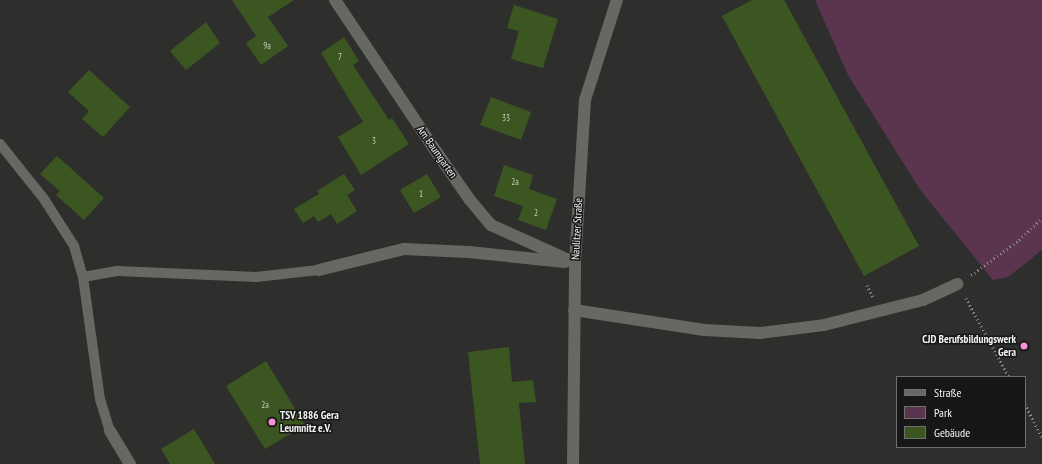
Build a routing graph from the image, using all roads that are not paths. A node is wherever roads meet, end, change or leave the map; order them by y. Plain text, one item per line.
1 (335, 0) edge
2 (616, 0) edge
3 (0, 144) edge
4 (575, 263) junction
5 (320, 270) joint
6 (83, 277) junction
7 (958, 284) road end
8 (574, 310) junction
9 (110, 431) joint
10 (130, 464) edge
11 (573, 464) edge

1 - 4 street, Am Baumgarten
2 - 4 street, Naulitzer Straße
3 - 6 lane
4 - 5 street
4 - 8 street, Naulitzer Straße
5 - 6 lane
6 - 9 lane
7 - 8 street
8 - 11 street, Naulitzer Straße
9 - 10 street

